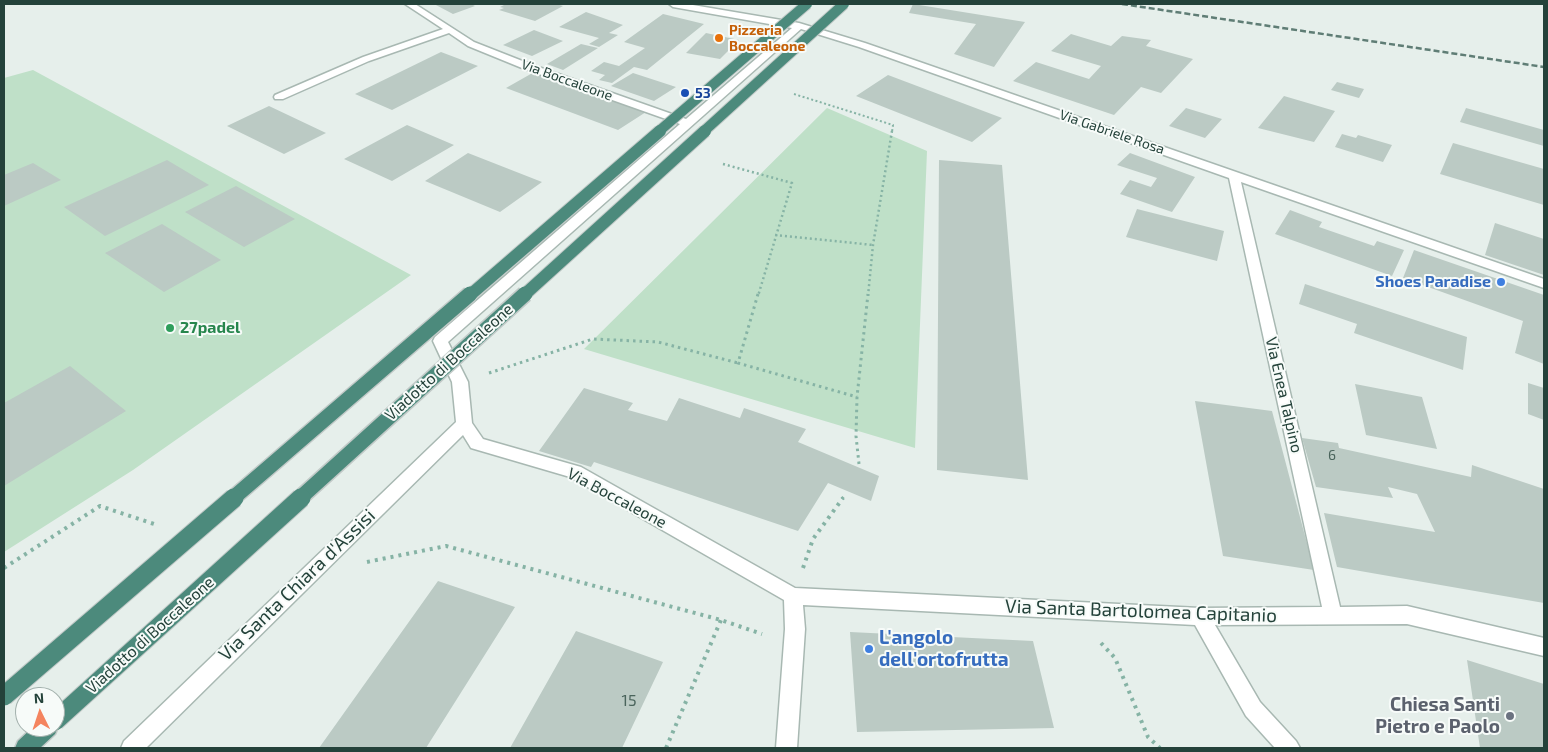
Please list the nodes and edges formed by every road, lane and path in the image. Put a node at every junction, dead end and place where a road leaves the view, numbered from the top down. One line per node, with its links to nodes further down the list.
1 (409, 4): 6 (street, Via Boccaleone)
2 (673, 4): 5 (street, Via Gabriele Rosa)
3 (807, 4): 31 (highway, bridge)
4 (844, 4): 32 (highway, Viadotto di Boccaleone, bridge)
5 (799, 26): 9 (street, Via Boccaleone); 11 (street, Via Gabriele Rosa)
6 (450, 30): 8 (street); 9 (street, Via Boccaleone)
7 (794, 94): 13 (path)
8 (279, 96)
9 (688, 123): 16 (street, Via Boccaleone)
10 (723, 164): 12 (path)
11 (1234, 175): 14 (street, Via Gabriele Rosa); 25 (street, Via Enea Talpino)
12 (775, 235): 13 (path); 15 (path)
13 (873, 245): 17 (path)
14 (1544, 284)
15 (738, 363): 16 (path); 17 (path)
16 (460, 382): 18 (street, Via Boccaleone)
17 (857, 397): 19 (path)
18 (464, 424): 24 (street, Via Boccaleone); 35 (street, Via Santa Chiara d'Assisi)
19 (859, 464)
20 (844, 495): 24 (path)
21 (156, 524): 23 (path)
22 (364, 563): 27 (path)
23 (4, 568)
24 (793, 596): 26 (street, Via Santa Bartolomea Capitanio); 28 (street)
25 (1333, 616): 26 (street, Via Santa Bartolomea Capitanio); 30 (street, Via Santa Bartolomea Capitanio)
26 (1200, 617): 39 (street)
27 (721, 620): 28 (path); 36 (path)
28 (795, 629): 37 (street)
29 (1100, 641): 38 (path)
30 (1544, 647)
31 (4, 696)
32 (65, 712)
33 (37, 737): 34 (highway)
34 (25, 748)
35 (131, 748)
36 (666, 748)
37 (786, 748)
38 (1160, 748)
39 (1289, 748)

